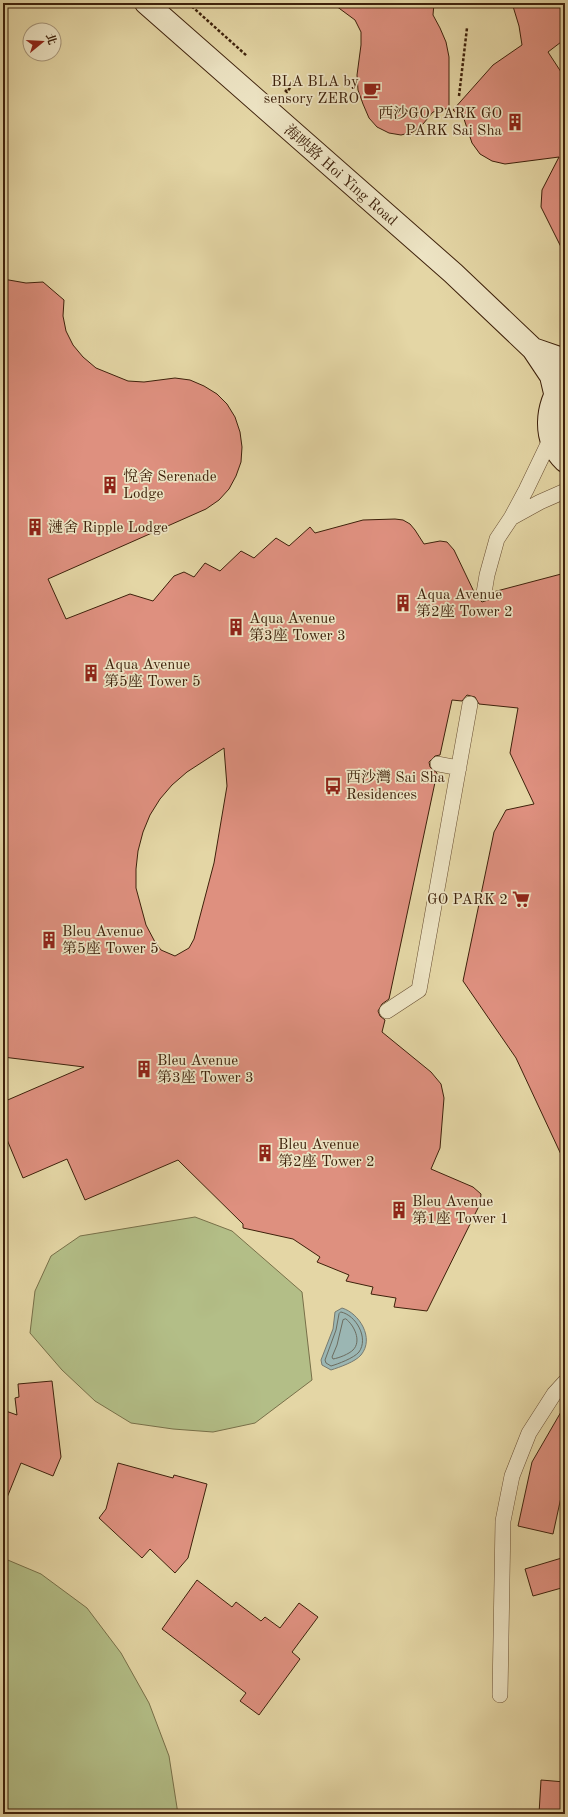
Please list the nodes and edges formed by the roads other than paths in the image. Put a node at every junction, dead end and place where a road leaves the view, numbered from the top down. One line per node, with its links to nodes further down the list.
1 (146, 3): 2 (street, 海映路 Hoi Ying Road)
2 (533, 349): 3 (street, 海映路 Hoi Ying Road); 4 (street, 海映路 Hoi Ying Road)
3 (565, 360)
4 (560, 386): 5 (street, 海映路 Hoi Ying Road)
5 (550, 438): 6 (street, 海映路 Hoi Ying Road); 8 (lane)
6 (565, 461)
7 (565, 491): 8 (lane)
8 (511, 518): 9 (lane)
9 (484, 593)
10 (470, 704): 12 (lane)
11 (438, 764): 12 (lane)
12 (459, 768): 13 (lane)
13 (387, 1011)
14 (565, 1382): 15 (lane)
15 (500, 1695)

